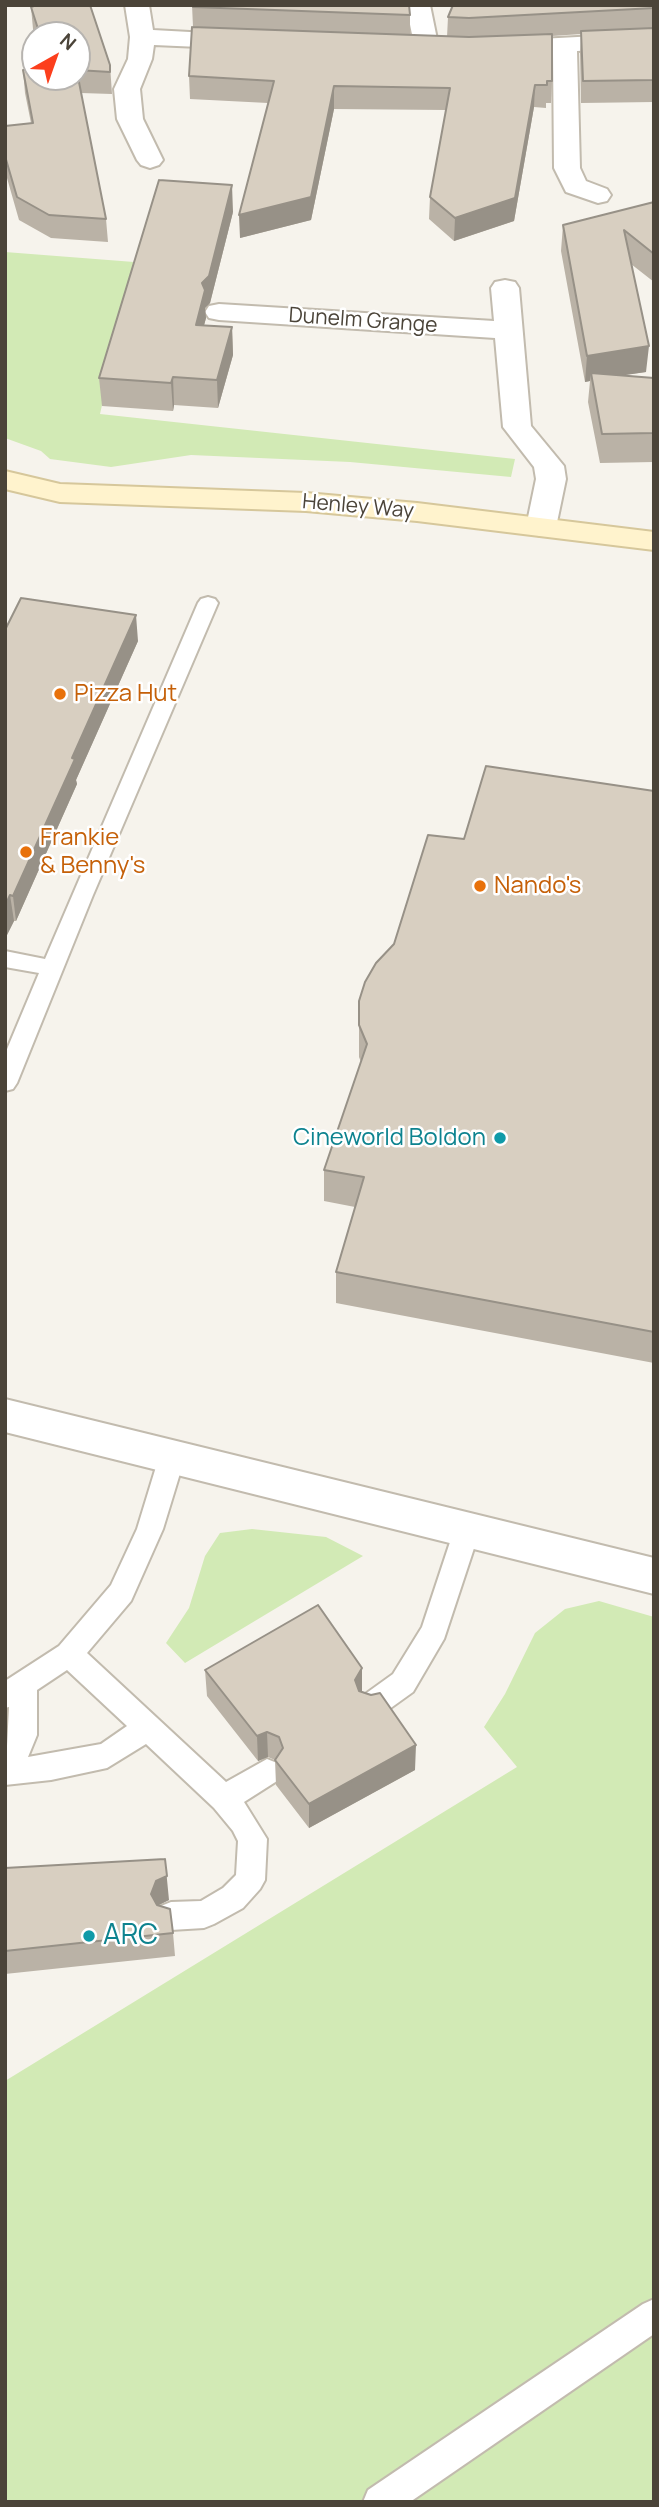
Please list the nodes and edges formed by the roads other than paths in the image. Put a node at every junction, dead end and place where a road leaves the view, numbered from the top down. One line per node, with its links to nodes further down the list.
1 (137, 5): 3 (street)
2 (418, 5): 8 (street)
3 (142, 37): 5 (street); 11 (street)
4 (654, 40): 6 (street)
5 (266, 43)
6 (565, 45): 9 (street); 12 (street)
7 (401, 48): 8 (street)
8 (427, 49): 10 (street)
9 (482, 49)
10 (454, 50)
11 (150, 160)
12 (598, 195)
13 (505, 288): 15 (street)
14 (219, 312): 15 (street, Dunelm Grange)
15 (507, 330): 19 (street)
16 (5, 480): 17 (main road, Henley Way)
17 (60, 493): 18 (main road, Henley Way); 19 (main road, Henley Way)
18 (5, 504)
19 (541, 527): 20 (main road, Henley Way)
20 (654, 541)
21 (208, 603): 23 (lane)
22 (5, 959): 23 (lane)
23 (53, 968): 24 (lane)
24 (5, 1083)
25 (5, 1415): 26 (street)
26 (172, 1457): 27 (street); 29 (lane)
27 (467, 1530): 28 (street); 31 (lane)
28 (654, 1576)
29 (69, 1654): 30 (lane); 32 (lane)
30 (14, 1690): 33 (lane)
31 (371, 1706)
32 (148, 1728): 33 (lane); 35 (lane)
33 (6, 1772)
34 (267, 1772): 35 (lane)
35 (224, 1799): 36 (lane)
36 (171, 1916)
37 (654, 2315): 38 (lane)
38 (380, 2502)

